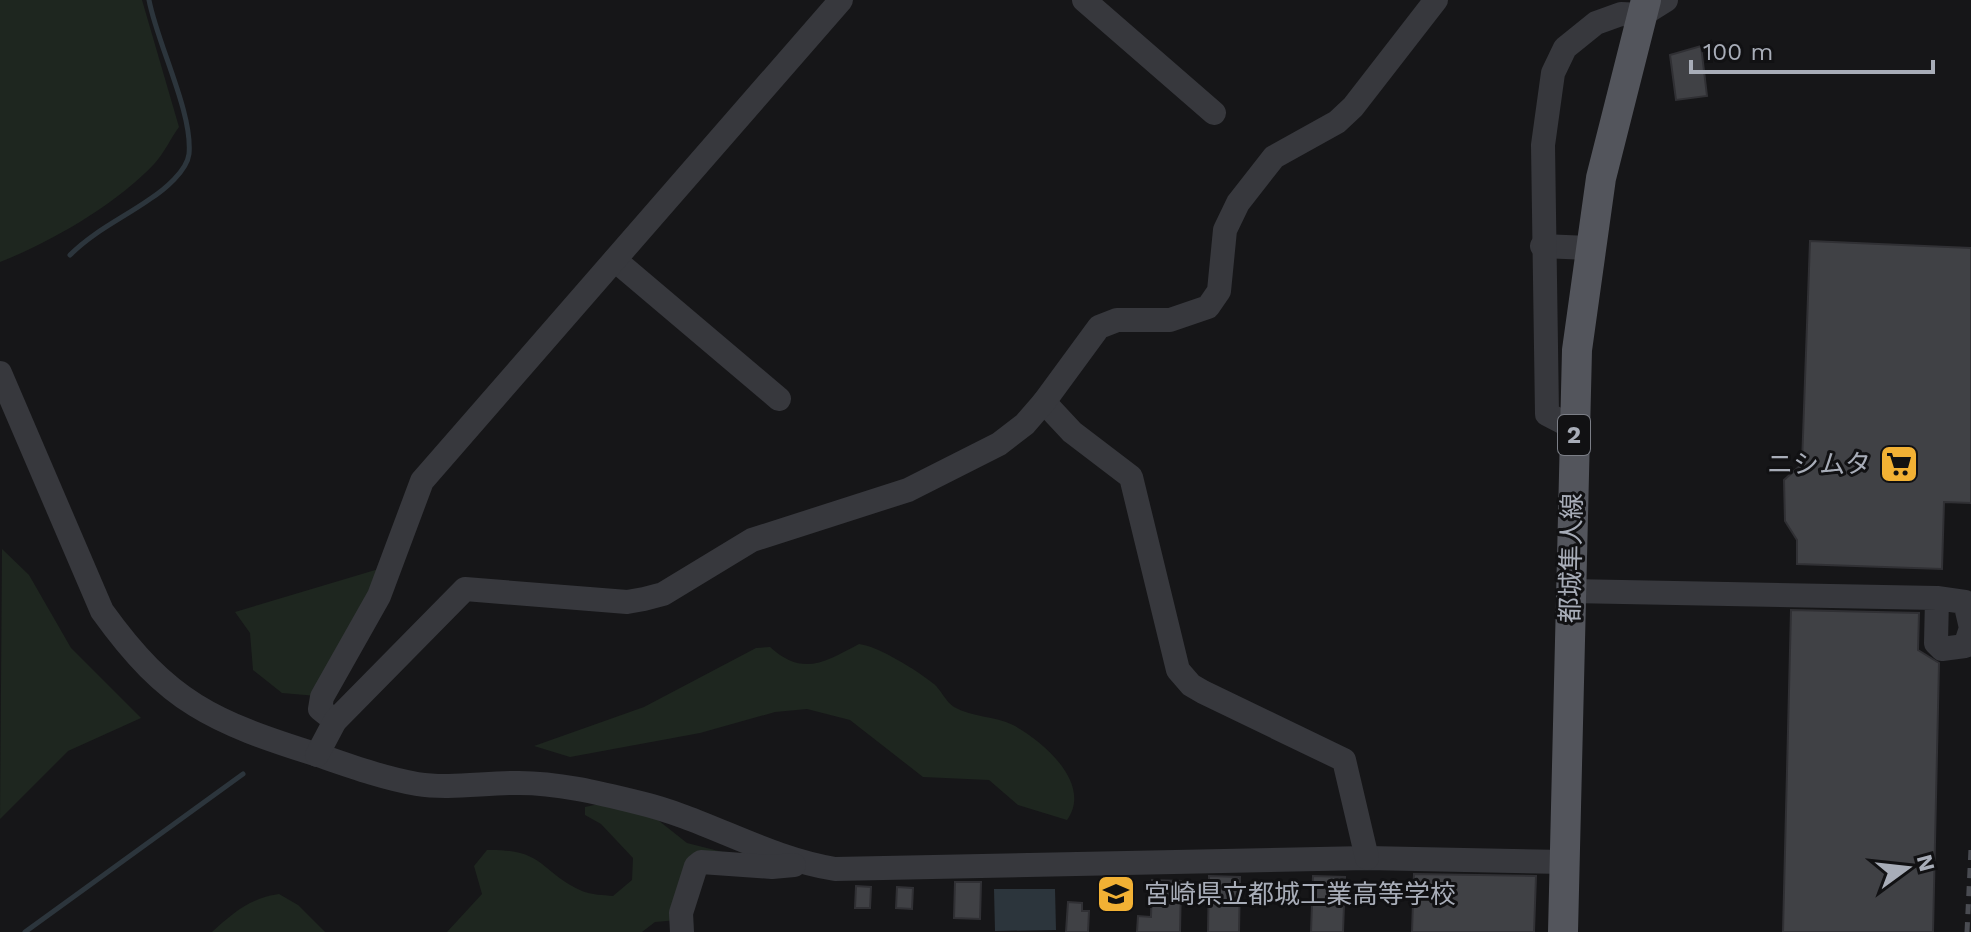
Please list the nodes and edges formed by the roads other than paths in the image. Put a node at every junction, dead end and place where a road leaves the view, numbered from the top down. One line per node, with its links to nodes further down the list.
1 (841, 0): 8 (street)
2 (1084, 0): 5 (street)
3 (1436, 0): 11 (street)
4 (1651, 5): 6 (street); 7 (main road, 都城隼人線 / 2)
5 (1214, 113)
6 (1542, 246): 7 (street); 12 (street)
7 (1589, 248): 12 (main road, 都城隼人線 / 2)
8 (615, 260): 10 (street); 15 (street)
9 (0, 373): 16 (street)
10 (779, 399)
11 (1044, 402): 15 (street); 17 (street)
12 (1574, 428): 13 (main road, 都城隼人線 / 2)
13 (1570, 591): 14 (street); 18 (main road, 都城隼人線 / 2)
14 (1937, 598)
15 (335, 721): 16 (street)
16 (317, 755): 19 (street)
17 (1367, 858): 18 (street); 19 (street)
18 (1564, 862): 21 (main road, 都城隼人線 / 2)
19 (805, 864): 20 (street)
20 (682, 932)
21 (1563, 932)

